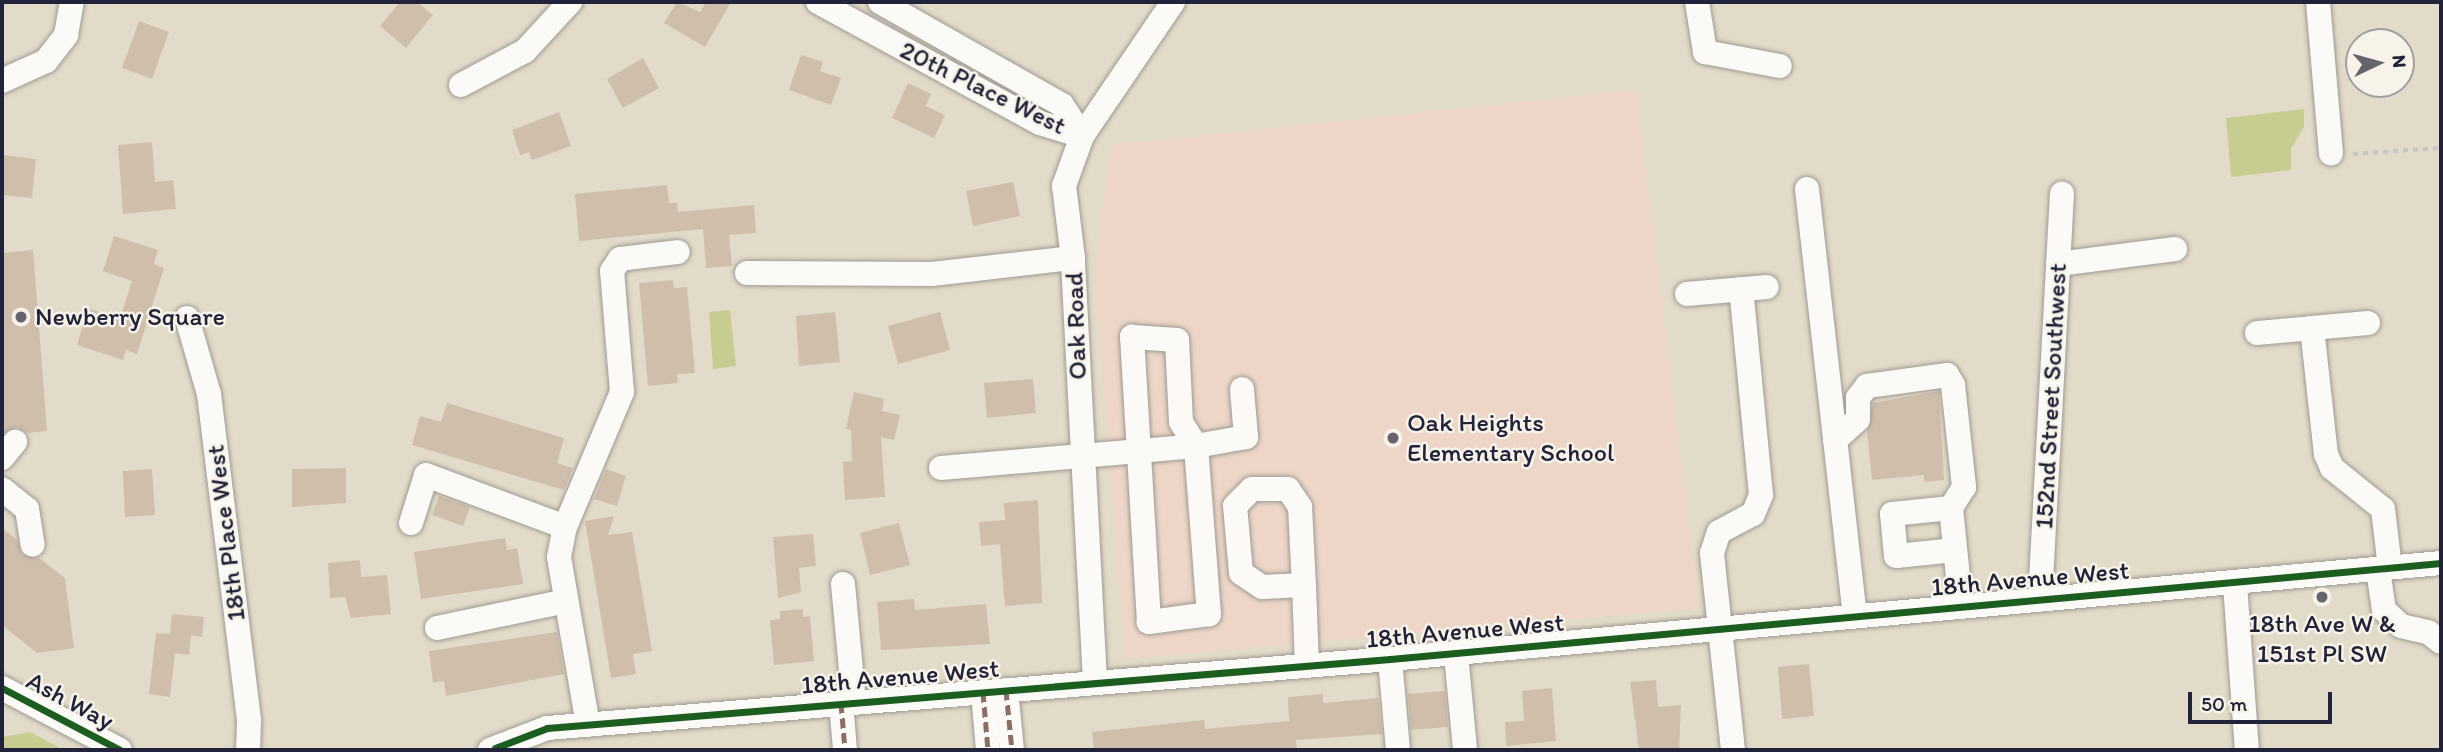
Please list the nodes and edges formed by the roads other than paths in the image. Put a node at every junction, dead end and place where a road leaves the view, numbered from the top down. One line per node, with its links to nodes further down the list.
1 (72, 2): 9 (street)
2 (570, 2): 10 (street)
3 (818, 2): 11 (street, 20th Place West)
4 (880, 2): 11 (street, 20th Place West)
5 (1173, 2): 11 (street, Oak Road)
6 (1697, 2): 8 (street)
7 (2318, 2): 12 (street)
8 (1780, 66)
9 (2, 81)
10 (461, 85)
11 (1082, 136): 17 (street, Oak Road)
12 (2331, 153)
13 (1807, 189): 28 (street)
14 (2062, 194): 18 (street, 152nd Street Southwest)
15 (2175, 249): 18 (street)
16 (678, 252): 36 (street)
17 (1073, 258): 19 (street); 31 (street, Oak Road)
18 (2059, 264): 46 (street, 152nd Street Southwest)
19 (747, 273)
20 (1767, 287): 21 (street)
21 (1741, 289): 22 (street); 50 (street)
22 (1687, 294)
23 (187, 318): 63 (street, 18th Place West)
24 (2368, 323): 25 (street)
25 (2312, 328): 26 (street); 42 (street)
26 (2258, 333)
27 (1242, 388): 29 (street)
28 (1835, 440): 34 (street); 49 (street)
29 (1196, 446): 30 (street); 30 (street); 39 (street)
30 (1137, 452): 31 (street); 39 (street)
31 (1080, 457): 32 (street); 56 (street, Oak Road)
32 (941, 468)
33 (2, 489): 37 (street)
34 (1951, 508): 40 (street); 40 (street)
35 (411, 523): 36 (street)
36 (565, 527): 47 (street)
37 (33, 545)
38 (1239, 548): 39 (street); 44 (street); 44 (street)
39 (1204, 550)
40 (1955, 550): 48 (street)
41 (2441, 563): 42 (street, 18th Avenue West)
42 (2384, 569): 45 (street, 18th Avenue West); 52 (street)
43 (843, 584): 59 (street)
44 (1304, 584): 55 (street)
45 (2235, 584): 46 (street, 18th Avenue West); 70 (street)
46 (2040, 599): 48 (street, 18th Avenue West)
47 (566, 601): 51 (street); 60 (street)
48 (1961, 606): 49 (street, 18th Avenue West)
49 (1855, 614): 50 (street, 18th Avenue West)
50 (1721, 626): 53 (street, 18th Avenue West); 69 (street)
51 (437, 628)
52 (2441, 642)
53 (1456, 653): 54 (street, 18th Avenue West); 68 (street)
54 (1390, 659): 55 (street, 18th Avenue West); 67 (street)
55 (1307, 666): 56 (street, 18th Avenue West)
56 (1095, 682): 58 (street, 18th Avenue West)
57 (2, 689): 62 (street, Ash Way)
58 (994, 691): 59 (street, 18th Avenue West); 65 (street); 66 (street)
59 (847, 703): 60 (street, 18th Avenue West); 64 (street)
60 (588, 725): 61 (street, 18th Avenue West)
61 (493, 749)
62 (120, 750)
63 (248, 750)
64 (845, 750)
65 (988, 750)
66 (1012, 750)
67 (1398, 750)
68 (1465, 750)
69 (1733, 750)
70 (2248, 750)

